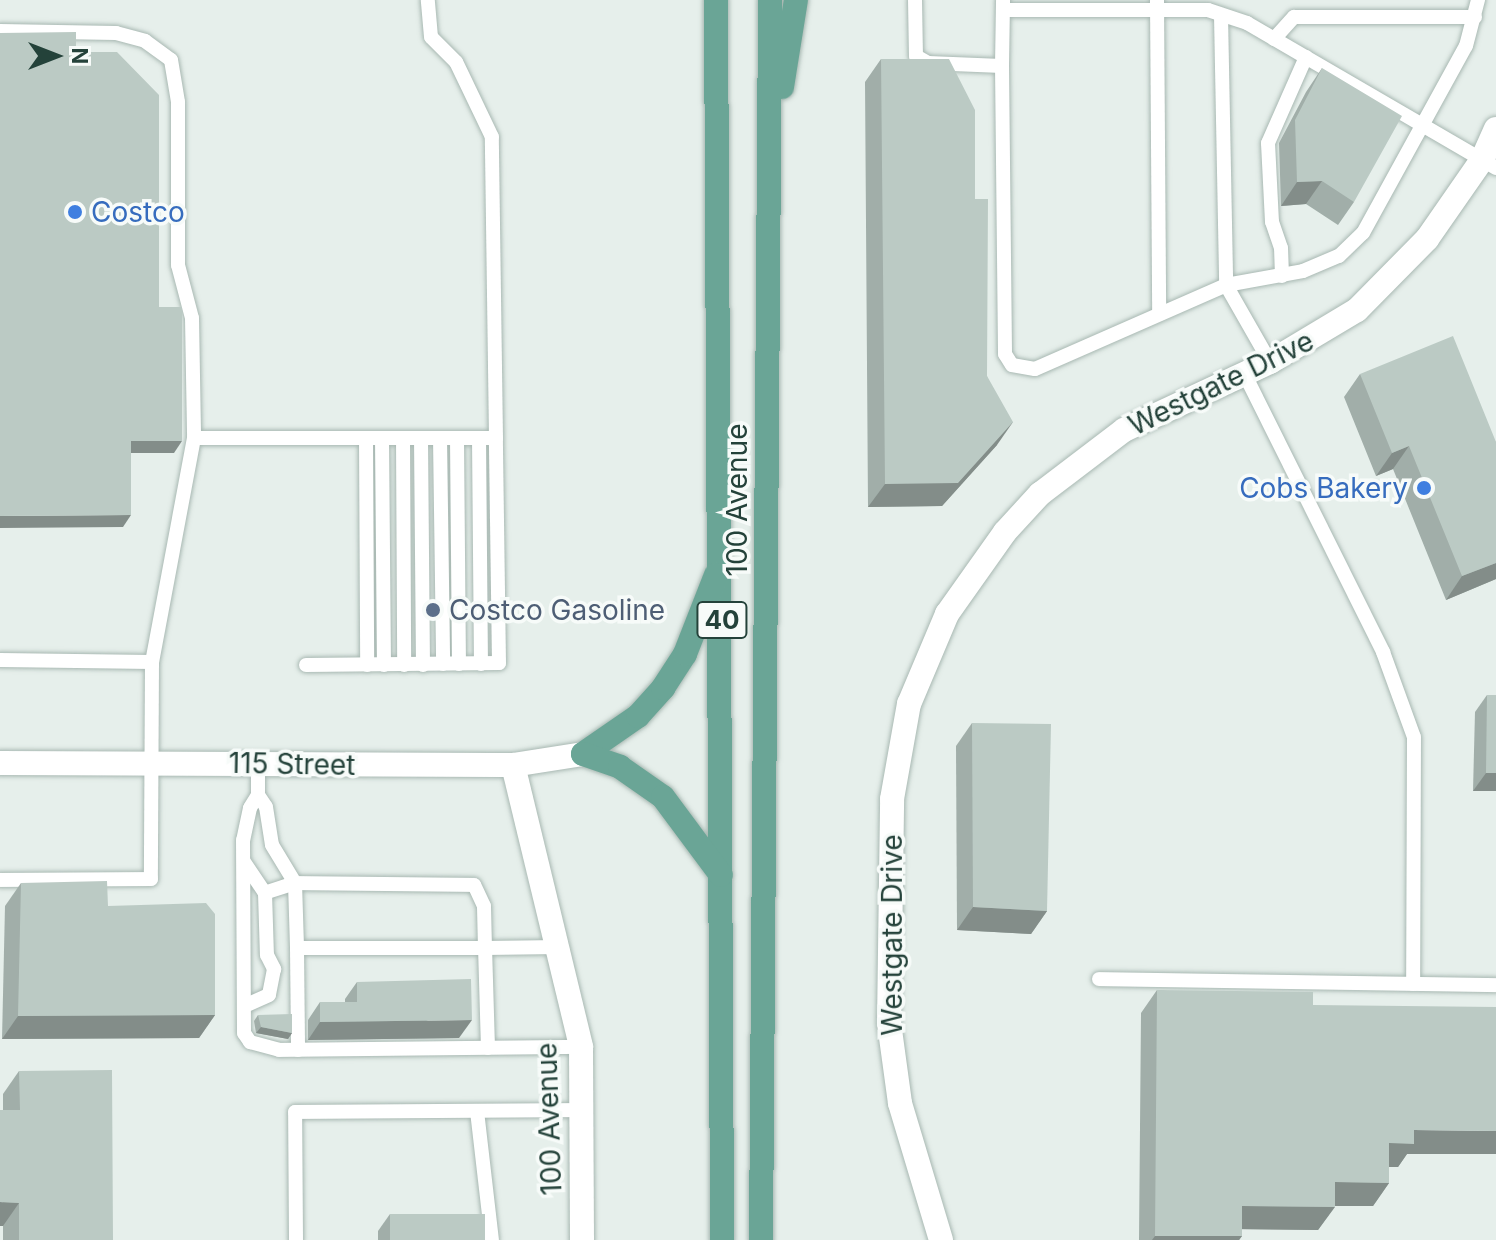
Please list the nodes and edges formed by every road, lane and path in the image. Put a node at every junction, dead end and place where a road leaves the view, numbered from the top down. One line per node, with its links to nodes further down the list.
1 (428, 0): 32 (lane)
2 (716, 0): 33 (main road, 100 Avenue / 40)
3 (770, 0): 17 (main road, 100 Avenue / 40)
4 (796, 0): 17 (main road)
5 (915, 0): 14 (lane)
6 (1478, 0): 10 (lane)
7 (1003, 5): 8 (lane); 14 (lane)
8 (1157, 5): 9 (lane); 21 (lane)
9 (1221, 15): 12 (lane); 20 (lane)
10 (1475, 17): 12 (lane); 15 (lane)
11 (0, 31): 24 (lane)
12 (1274, 39): 13 (lane)
13 (1306, 57): 15 (lane); 19 (lane)
14 (1002, 66): 21 (lane)
15 (1424, 126): 18 (lane); 19 (lane)
16 (1496, 129): 18 (street, Westgate Drive)
17 (770, 157): 71 (main road, 100 Avenue / 40)
18 (1489, 164): 22 (street, Westgate Drive)
19 (1282, 276): 20 (lane)
20 (1226, 285): 21 (lane); 22 (lane)
21 (1159, 314)
22 (1270, 362): 23 (street, Westgate Drive)
23 (1244, 373): 59 (lane); 72 (street, Westgate Drive)
24 (194, 438): 25 (lane); 35 (lane)
25 (366, 438): 26 (lane); 40 (lane)
26 (382, 438): 27 (lane); 41 (lane)
27 (403, 438): 28 (lane); 42 (lane)
28 (421, 438): 29 (lane); 43 (lane)
29 (440, 438): 30 (lane); 36 (lane)
30 (457, 438): 31 (lane); 37 (lane)
31 (479, 438): 32 (lane); 38 (lane)
32 (496, 438): 38 (lane)
33 (722, 560): 44 (main road); 51 (main road, 100 Avenue / 40)
34 (0, 660): 35 (lane)
35 (152, 662): 45 (lane)
36 (443, 664): 37 (lane); 43 (lane)
37 (459, 664): 38 (lane)
38 (481, 664)
39 (306, 665): 40 (lane)
40 (367, 665): 41 (lane)
41 (384, 665): 42 (lane)
42 (404, 665): 43 (lane)
43 (423, 665)
44 (583, 754): 48 (street, 115 Street); 51 (main road)
45 (152, 761): 46 (street, 115 Street); 47 (street, 115 Street); 52 (lane)
46 (0, 763)
47 (258, 765): 48 (street, 115 Street); 49 (lane)
48 (513, 765): 55 (street, 100 Avenue)
49 (258, 795): 50 (lane); 53 (lane)
50 (243, 861): 54 (lane); 61 (lane)
51 (722, 876): 70 (main road, 100 Avenue / 40)
52 (0, 880)
53 (295, 883): 54 (lane); 56 (lane); 57 (lane)
54 (265, 893): 61 (lane)
55 (560, 947): 57 (lane); 62 (street, 100 Avenue)
56 (297, 948): 57 (lane); 64 (lane)
57 (485, 948): 63 (lane)
58 (1099, 979): 59 (lane)
59 (1413, 984): 60 (lane)
60 (1496, 985)
61 (244, 1006): 64 (lane)
62 (581, 1047): 63 (lane); 65 (street, 100 Avenue)
63 (488, 1048): 64 (lane)
64 (298, 1050)
65 (581, 1110): 66 (lane); 69 (street, 100 Avenue)
66 (477, 1111): 67 (lane); 68 (lane)
67 (296, 1240)
68 (492, 1240)
69 (582, 1240)
70 (722, 1240)
71 (761, 1240)
72 (941, 1240)

